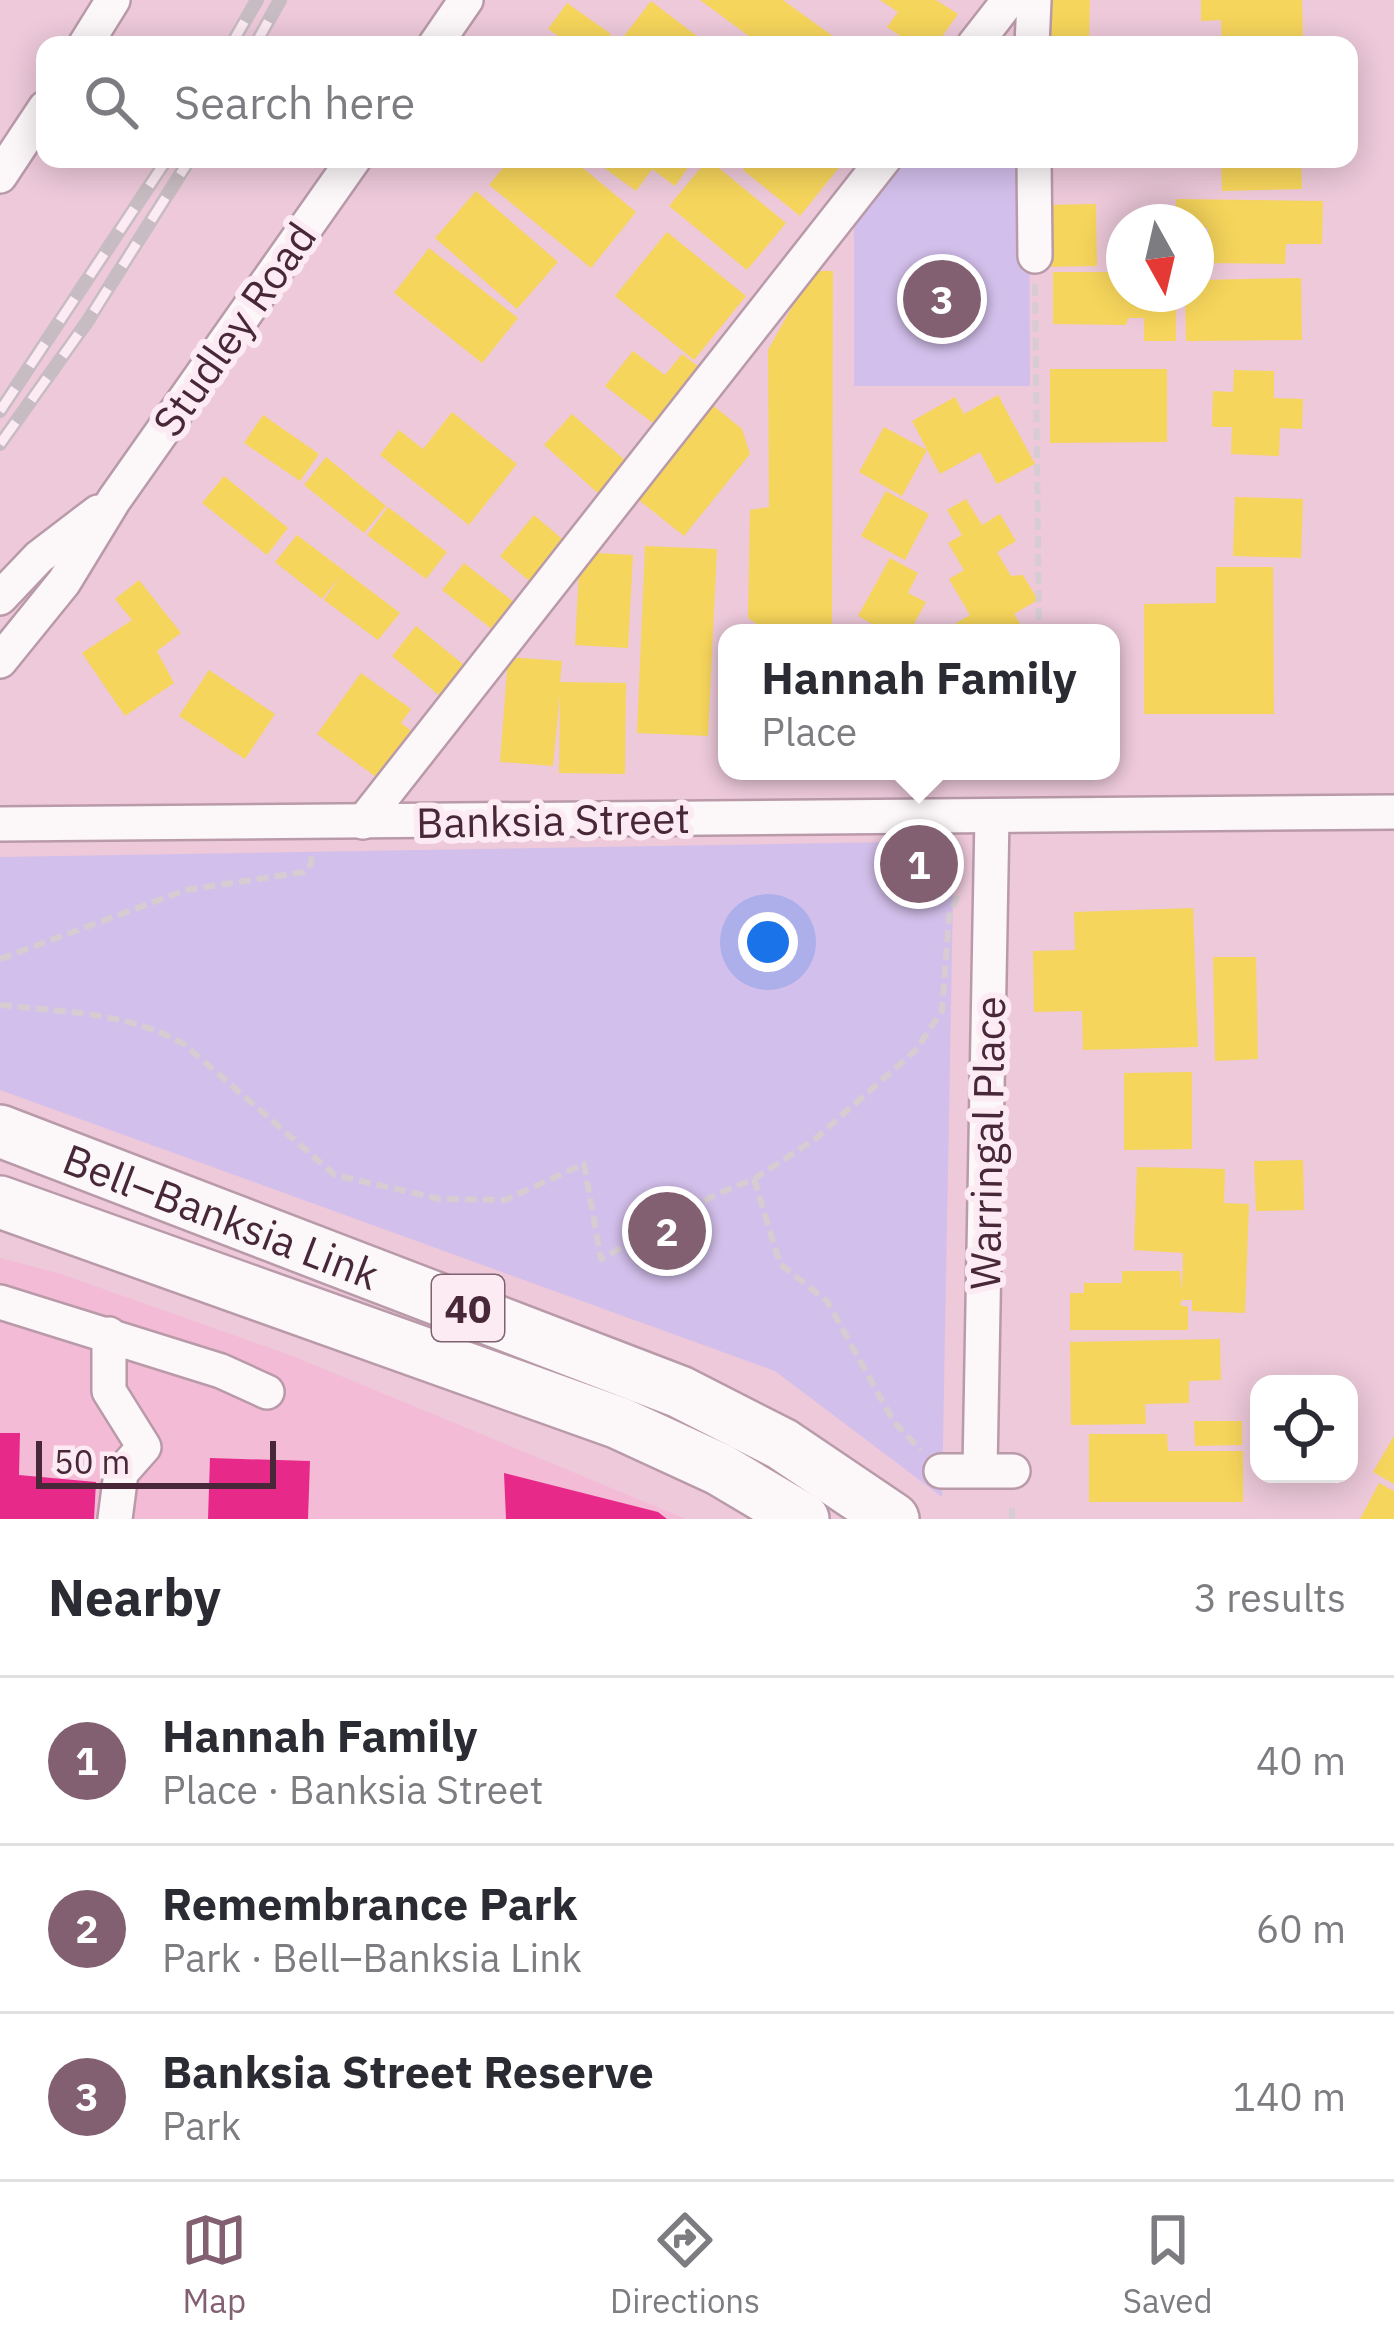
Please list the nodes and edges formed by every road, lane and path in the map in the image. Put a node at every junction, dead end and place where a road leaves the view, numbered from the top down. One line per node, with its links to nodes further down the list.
1 (113, 0): 5 (street)
2 (466, 0): 6 (street)
3 (1009, 0): 7 (street)
4 (1034, 0): 8 (street)
5 (91, 36)
6 (441, 36)
7 (981, 36)
8 (1032, 36)
9 (36, 122): 13 (street)
10 (348, 168): 15 (street, Studley Road)
11 (877, 168): 22 (street)
12 (1034, 168): 14 (street)
13 (0, 176)
14 (1035, 256): 17 (path)
15 (114, 500): 16 (street, Studley Road); 18 (street, Studley Road)
16 (0, 598)
17 (1039, 624)
18 (0, 662)
19 (1394, 812): 20 (street, Banksia Street)
20 (992, 816): 22 (street, Banksia Street); 24 (street, Warringal Place)
21 (313, 822): 22 (street, Banksia Street); 23 (street, Banksia Street); 25 (path)
22 (363, 823)
23 (0, 824)
24 (994, 876): 28 (path); 33 (street, Warringal Place)
25 (0, 959)
26 (0, 1005): 28 (path)
27 (0, 1131): 37 (highway, Bell–Banksia Link / 40)
28 (754, 1179): 33 (path)
29 (0, 1202): 36 (highway, Bell–Banksia Link / 40)
30 (0, 1302): 31 (street)
31 (109, 1334): 32 (street); 35 (street)
32 (267, 1392)
33 (941, 1471)
34 (1012, 1508): 38 (path)
35 (115, 1519)
36 (803, 1519)
37 (893, 1519)
38 (1012, 1519)

